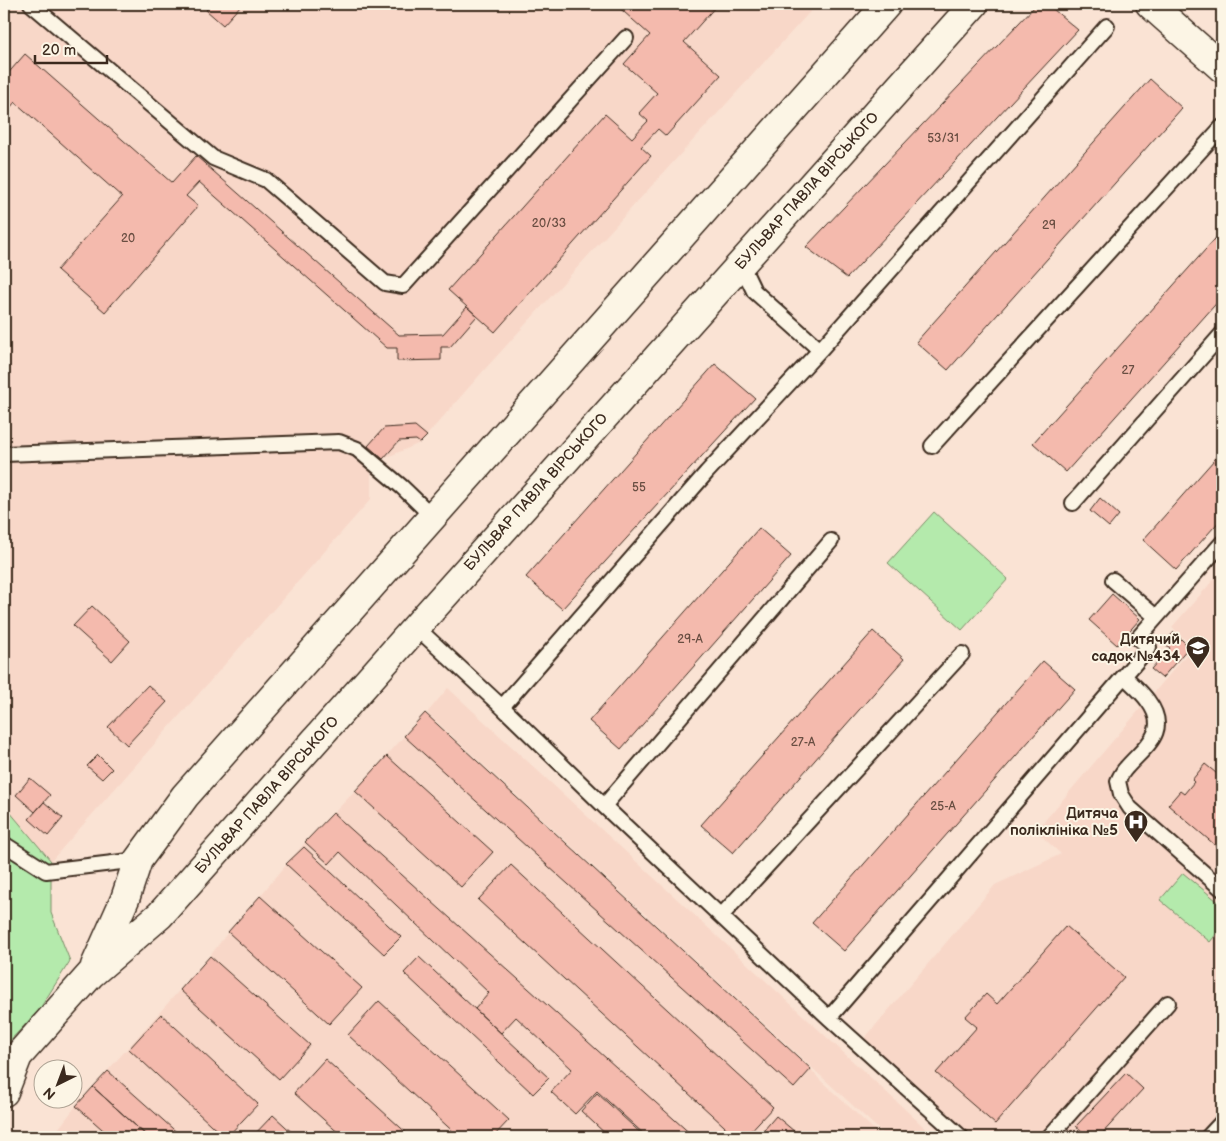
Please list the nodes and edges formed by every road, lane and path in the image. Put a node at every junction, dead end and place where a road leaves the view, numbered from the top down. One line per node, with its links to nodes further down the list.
1 (31, 4): 6 (lane)
2 (886, 4): 15 (street, БУЛЬВАР ПАВЛА ВІРСЬКОГО)
3 (974, 4): 9 (street, БУЛЬВАР ПАВЛА ВІРСЬКОГО)
4 (1150, 4): 7 (street)
5 (1106, 26): 11 (lane)
6 (626, 38)
7 (1222, 68)
8 (1222, 127): 12 (lane)
9 (741, 264): 11 (lane); 20 (street, БУЛЬВАР ПАВЛА ВІРСЬКОГО)
10 (1222, 334): 14 (lane)
11 (820, 350): 23 (lane)
12 (932, 446)
13 (4, 454): 15 (lane)
14 (1073, 503)
15 (433, 517): 26 (street, БУЛЬВАР ПАВЛА ВІРСЬКОГО)
16 (831, 541): 24 (lane)
17 (1222, 543): 19 (lane)
18 (1113, 580): 19 (lane)
19 (1156, 617): 22 (lane)
20 (416, 627): 23 (lane); 29 (street, БУЛЬВАР ПАВЛА ВІРСЬКОГО)
21 (962, 654): 28 (lane)
22 (1124, 676): 27 (lane); 31 (lane)
23 (502, 707): 24 (lane)
24 (604, 806): 28 (lane)
25 (4, 844): 26 (lane)
26 (138, 860): 29 (street, БУЛЬВАР ПАВЛА ВІРСЬКОГО)
27 (1222, 889)
28 (721, 916): 31 (lane)
29 (92, 974): 32 (street, БУЛЬВАР ПАВЛА ВІРСЬКОГО)
30 (1168, 1004): 35 (lane)
31 (829, 1018): 34 (lane)
32 (4, 1092)
33 (1222, 1122): 36 (lane)
34 (961, 1137)
35 (1049, 1137)
36 (1208, 1137)

